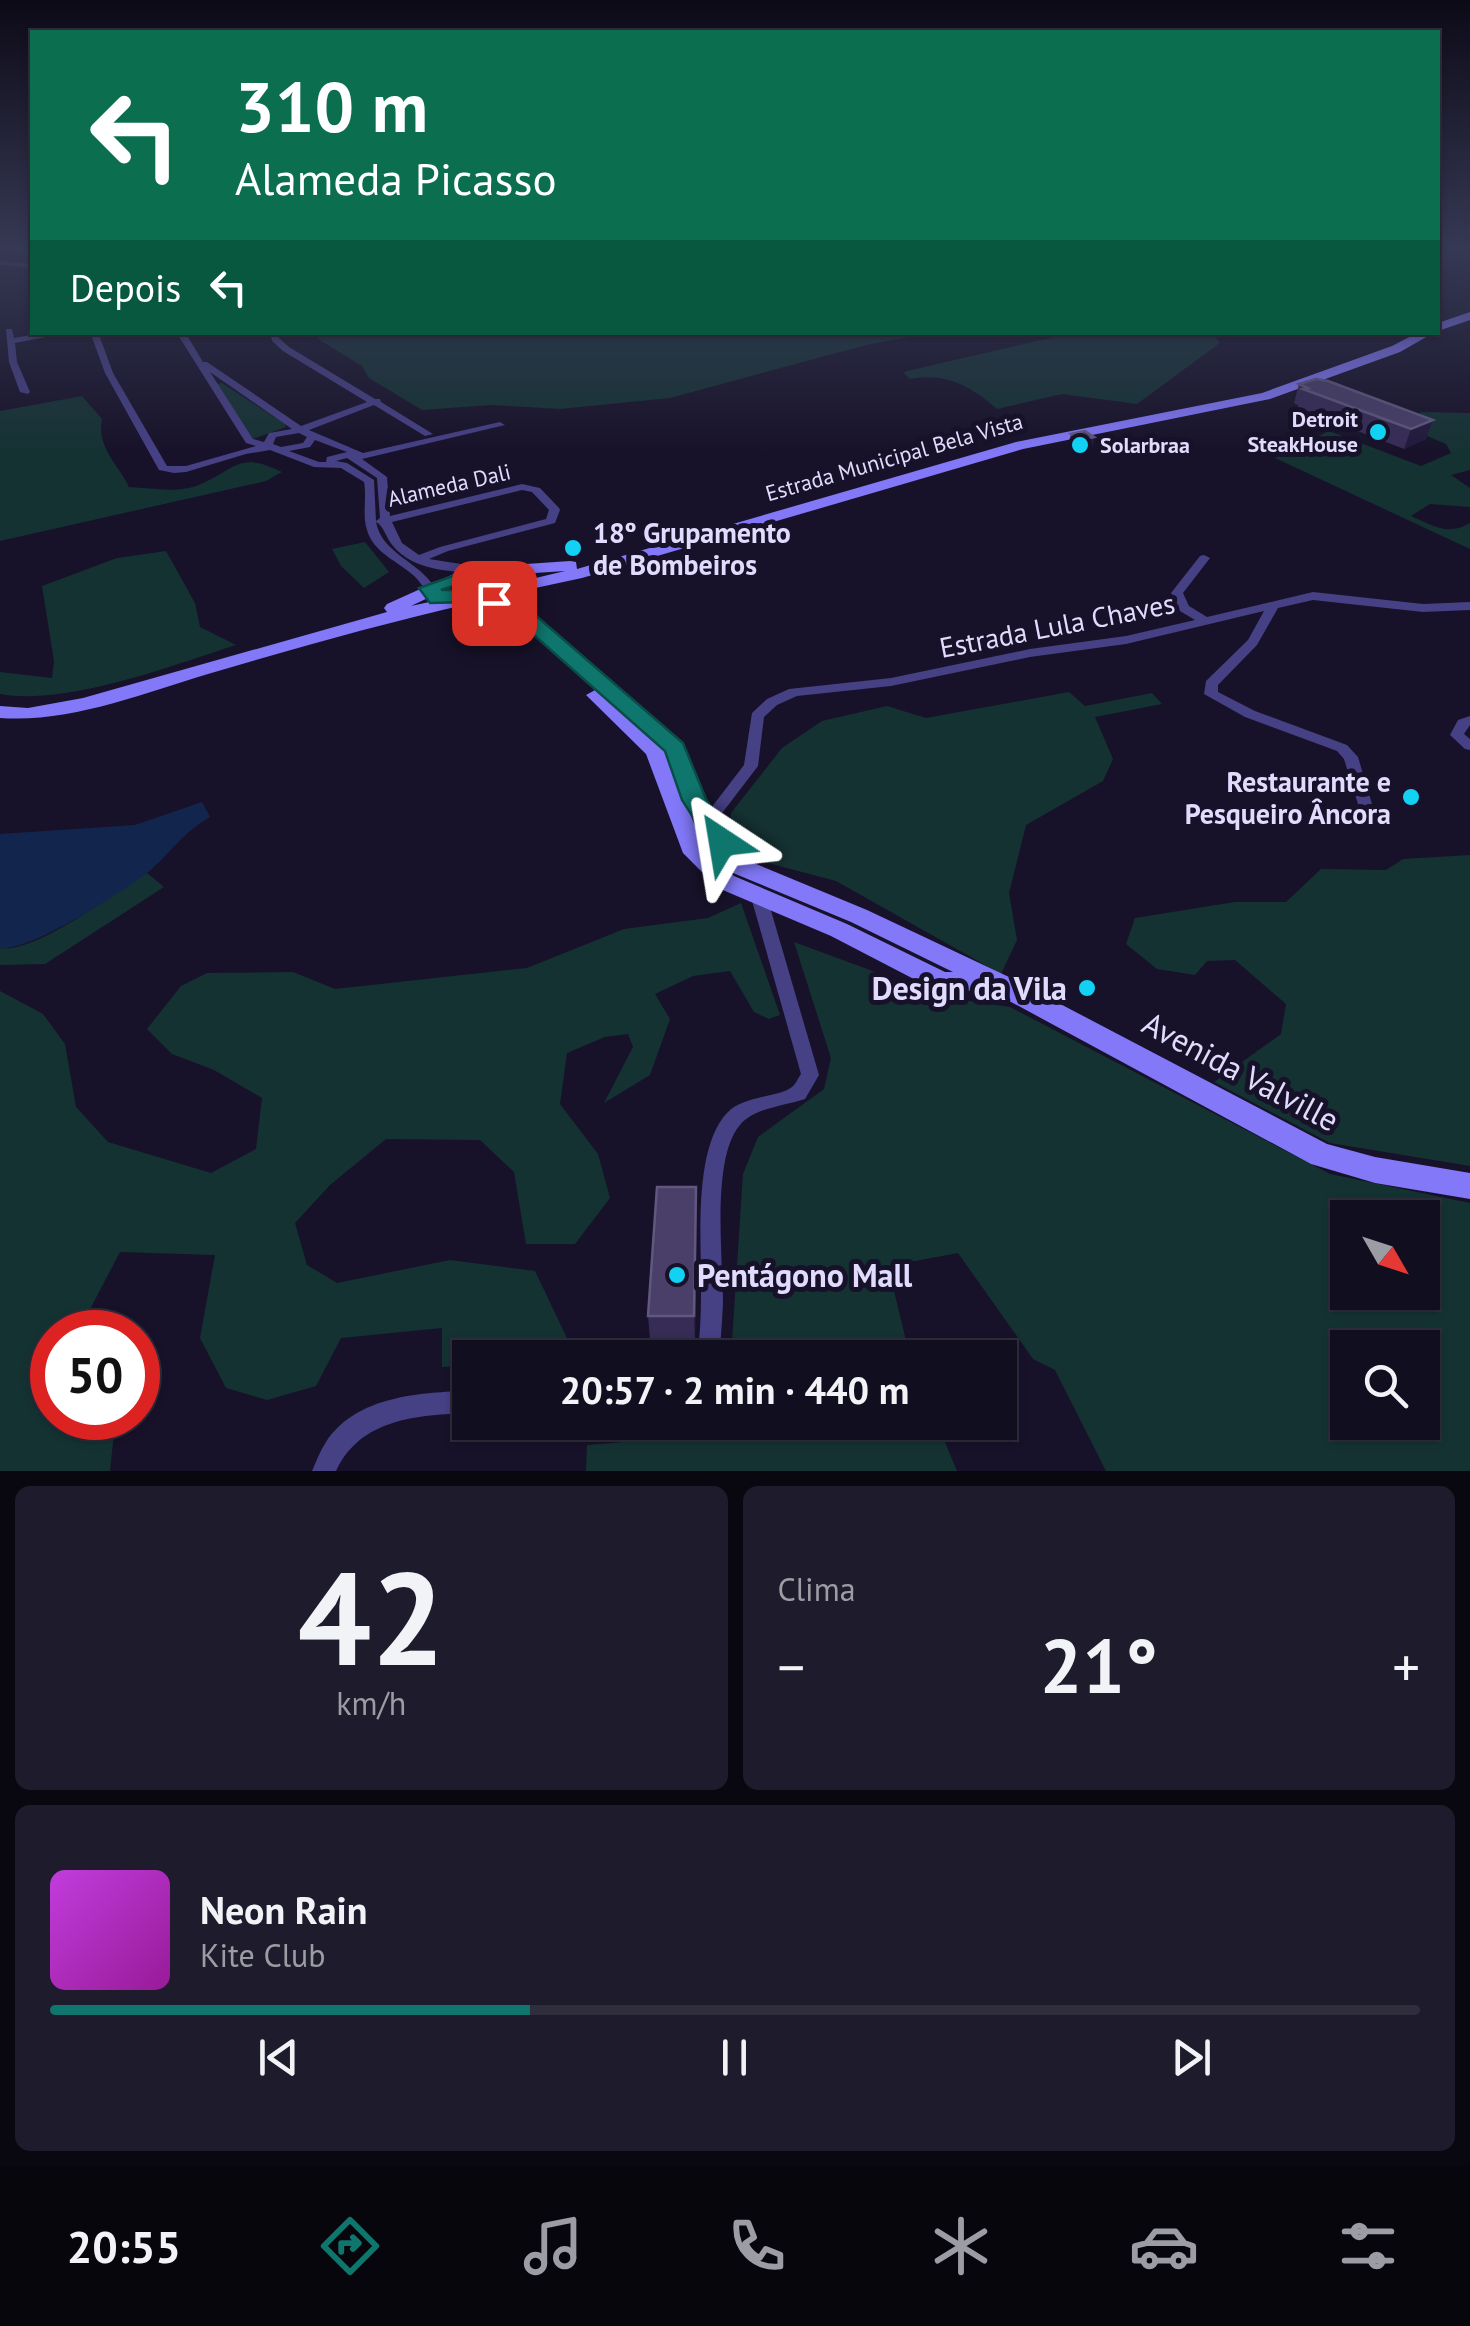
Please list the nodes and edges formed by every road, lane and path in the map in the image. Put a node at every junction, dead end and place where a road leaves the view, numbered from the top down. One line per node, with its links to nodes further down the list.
1 (1470, 316): 2 (main road)
2 (1440, 326)
3 (30, 335): 12 (street)
4 (95, 335): 18 (street)
5 (182, 335): 9 (street)
6 (196, 335): 9 (street)
7 (274, 335): 13 (street)
8 (1423, 335): 25 (main road, Estrada Municipal Bela Vista)
9 (193, 354): 10 (street); 11 (street)
10 (226, 380): 11 (street); 15 (street)
11 (211, 384): 18 (street)
12 (25, 392)
13 (377, 401): 15 (street); 16 (street)
14 (500, 425): 20 (street)
15 (301, 430): 17 (street); 18 (street)
16 (428, 434)
17 (312, 439): 19 (street); 20 (street); 20 (street)
18 (270, 447): 19 (street); 20 (street)
19 (294, 449): 20 (street)
20 (349, 461): 21 (street); 22 (street)
21 (386, 520): 22 (street, Alameda Dali); 24 (street); 24 (street, Alameda Dali)
22 (371, 524): 28 (street)
23 (1204, 558): 34 (street)
24 (418, 560): 26 (street)
25 (626, 560): 26 (main road); 27 (main road, Estrada Municipal Bela Vista)
26 (483, 570): 27 (main road); 28 (main road)
27 (519, 587): 29 (main road, Estrada Municipal Bela Vista); 38 (main road)
28 (429, 588): 30 (main road); 33 (main road)
29 (471, 596): 30 (main road, Estrada Municipal Bela Vista); 42 (main road)
30 (449, 601): 33 (main road, Estrada Municipal Bela Vista)
31 (1272, 606): 32 (street, Estrada Lula Chaves); 34 (street, Estrada Lula Chaves); 40 (street)
32 (1470, 606)
33 (369, 621): 35 (main road, Estrada Municipal Bela Vista)
34 (1206, 622): 39 (street, Estrada Lula Chaves)
35 (0, 709)
36 (1470, 720): 37 (street)
37 (1470, 746)
38 (694, 800): 39 (street); 41 (main road)
39 (721, 803): 41 (street, Estrada Lula Chaves)
40 (1365, 804)
41 (708, 821): 42 (main road)
42 (732, 873): 43 (main road); 44 (main road, Avenida Valville)
43 (759, 897): 45 (main road); 48 (street)
44 (914, 943): 45 (main road); 46 (main road, Avenida Valville)
45 (884, 952): 46 (main road)
46 (992, 980): 47 (main road, Avenida Valville)
47 (1470, 1186)
48 (711, 1340)
49 (452, 1404): 50 (street)
50 (324, 1471)

